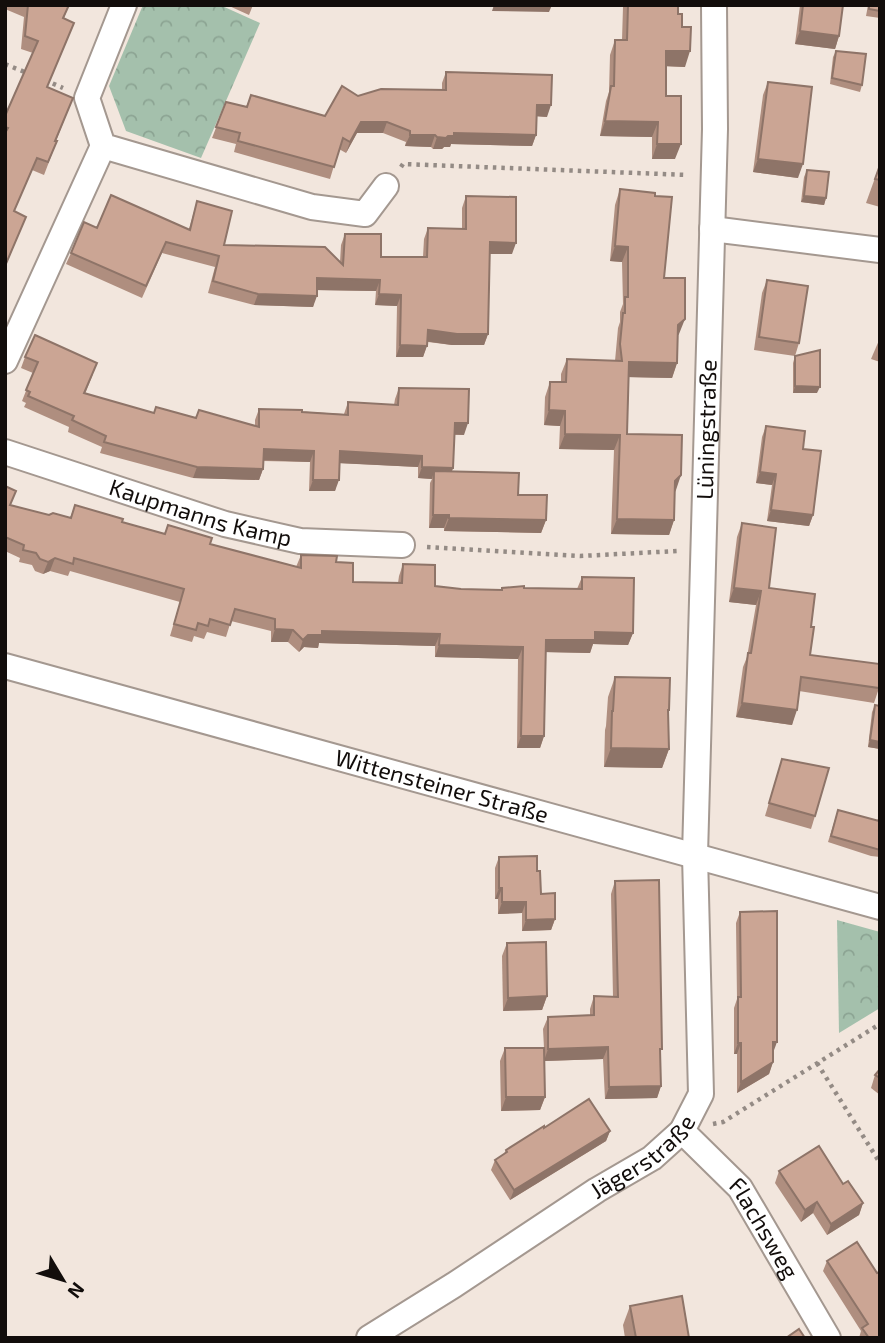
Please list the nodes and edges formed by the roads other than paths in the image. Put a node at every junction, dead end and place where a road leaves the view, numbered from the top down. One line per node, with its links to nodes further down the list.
1 (124, 5): 3 (street)
2 (714, 5): 5 (street, Lüningstraße)
3 (103, 146): 4 (street); 7 (street)
4 (386, 186)
5 (712, 229): 6 (street); 11 (street, Lüningstraße)
6 (880, 250)
7 (5, 361)
8 (5, 452): 9 (street, Kaupmanns Kamp)
9 (402, 545)
10 (5, 666): 11 (street, Wittensteiner Straße)
11 (695, 855): 12 (street, Wittensteiner Straße); 13 (street, Jägerstraße)
12 (880, 907)
13 (682, 1131): 14 (street, Jägerstraße); 15 (street, Flachsweg)
14 (369, 1338)
15 (828, 1338)

